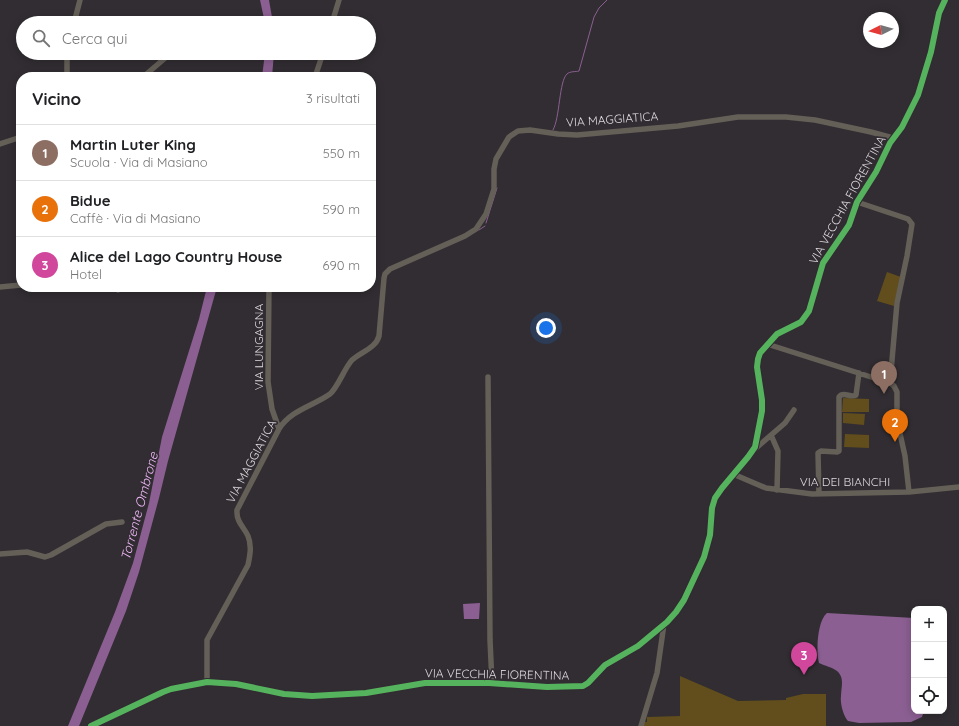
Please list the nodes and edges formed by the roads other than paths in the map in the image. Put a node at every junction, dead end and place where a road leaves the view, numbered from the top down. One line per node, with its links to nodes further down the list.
1 (80, 0): 4 (street)
2 (339, 0): 5 (street)
3 (945, 0): 12 (street, VIA VECCHIA FIORENTINA)
4 (76, 16)
5 (334, 16)
6 (67, 60): 9 (street)
7 (163, 60): 10 (street)
8 (321, 60): 11 (street)
9 (67, 72)
10 (149, 72)
11 (317, 72)
12 (893, 138): 15 (street, VIA VECCHIA FIORENTINA); 24 (street, VIA MAGGIATICA)
13 (16, 139): 14 (street)
14 (0, 144)
15 (857, 202): 19 (street, VIA VECCHIA FIORENTINA); 22 (street)
16 (16, 285): 17 (street)
17 (0, 287)
18 (269, 292): 24 (street, VIA LUNGAGNA)
19 (767, 344): 20 (street); 28 (street, VIA VECCHIA FIORENTINA)
20 (859, 373): 22 (street); 33 (street)
21 (488, 377): 38 (street)
22 (890, 383): 32 (street)
23 (794, 410): 25 (street)
24 (279, 429): 37 (street, VIA MAGGIATICA)
25 (771, 435): 26 (street); 27 (street)
26 (762, 443): 27 (street); 28 (street)
27 (775, 443): 31 (street)
28 (753, 451): 29 (street, VIA VECCHIA FIORENTINA)
29 (733, 474): 31 (street, VIA DEI BIANCHI); 36 (street, VIA VECCHIA FIORENTINA)
30 (959, 487): 32 (street, VIA DEI BIANCHI)
31 (777, 490): 33 (street, VIA DEI BIANCHI)
32 (908, 492): 33 (street, VIA DEI BIANCHI)
33 (819, 494)
34 (122, 522): 35 (street)
35 (0, 554)
36 (664, 624): 38 (street, VIA VECCHIA FIORENTINA); 40 (street)
37 (207, 682): 38 (street, VIA VECCHIA FIORENTINA); 39 (street, VIA VECCHIA FIORENTINA)
38 (492, 684)
39 (90, 726)
40 (640, 726)

